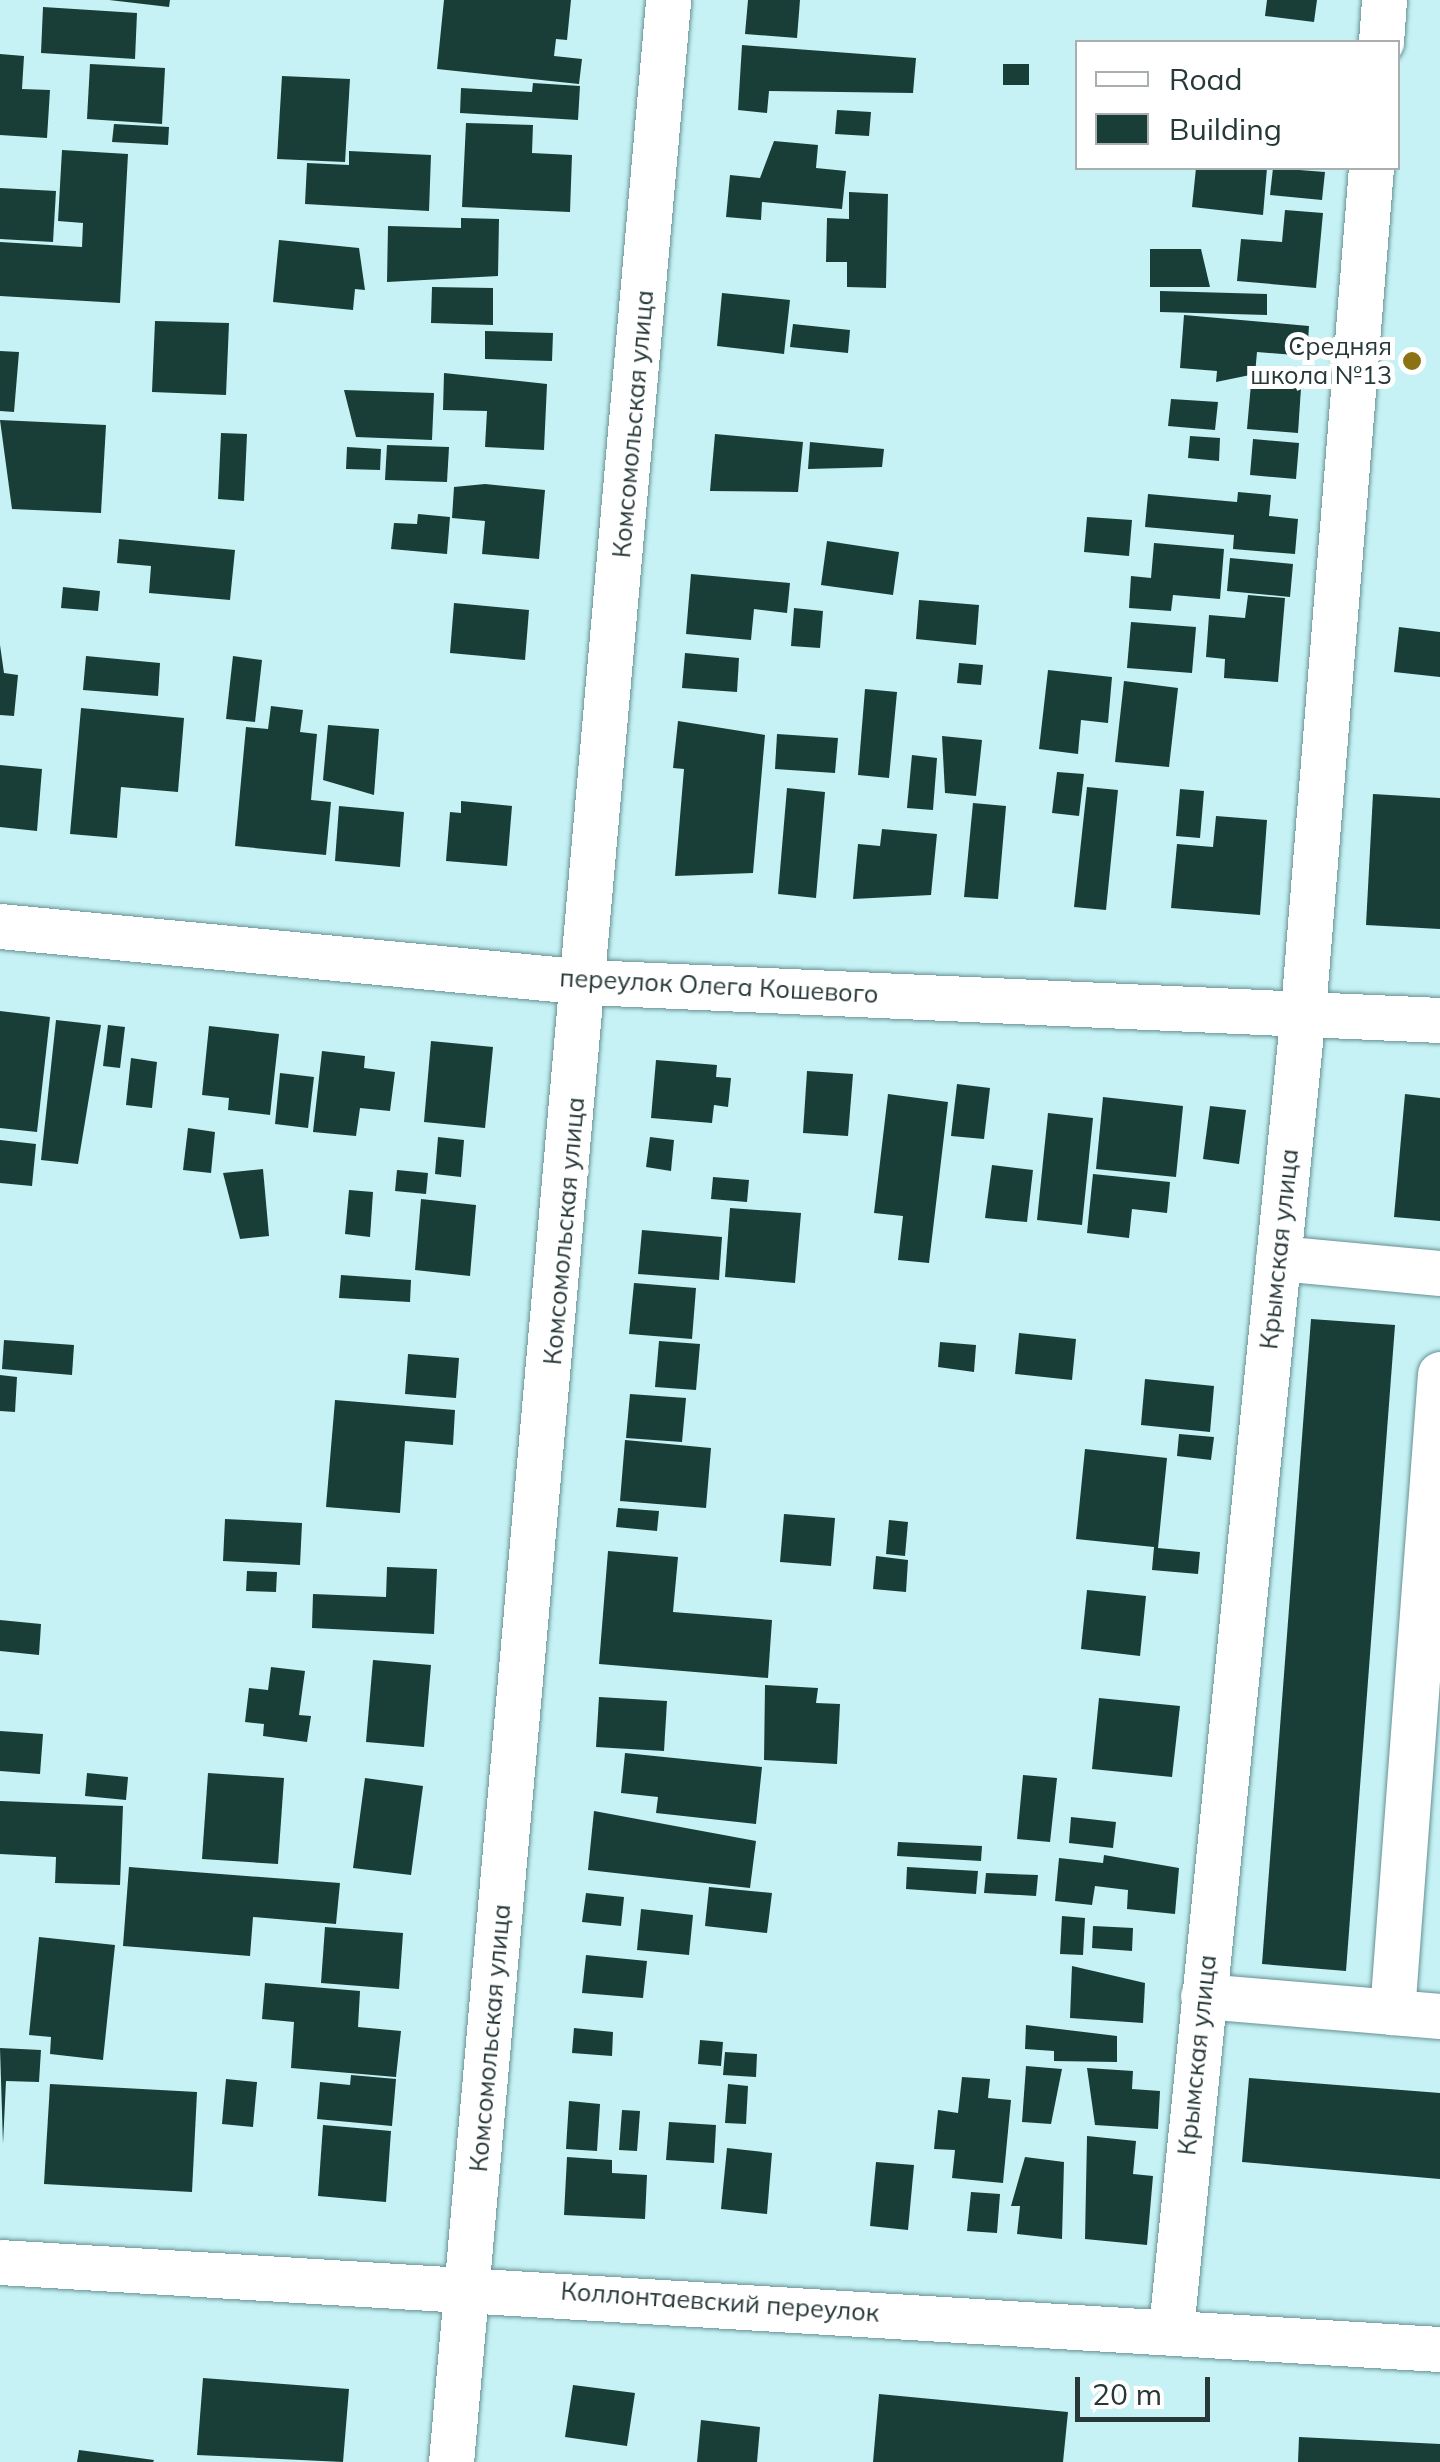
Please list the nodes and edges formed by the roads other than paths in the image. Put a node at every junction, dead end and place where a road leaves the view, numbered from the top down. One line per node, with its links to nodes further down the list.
1 (668, 0): 6 (street, Комсомольская улица)
2 (1384, 0): 3 (street)
3 (1381, 40)
4 (1371, 170): 7 (street, Крымская улица)
5 (0, 926): 6 (street, переулок Олега Кошевого)
6 (587, 982): 7 (street, переулок Олега Кошевого); 16 (street, Комсомольская улица)
7 (1303, 1012): 8 (street, переулок Олега Кошевого); 9 (street, Крымская улица)
8 (1440, 1020)
9 (1278, 1258): 10 (street); 12 (street, Крымская улица)
10 (1440, 1273)
11 (1440, 1374): 13 (street)
12 (1203, 1996): 13 (street); 17 (street, Крымская улица)
13 (1392, 2012): 14 (street)
14 (1440, 2016)
15 (0, 2262): 16 (street, Коллонтаевский переулок)
16 (467, 2286): 17 (street, Коллонтаевский переулок); 19 (street, Комсомольская улица)
17 (1170, 2330): 18 (street, Коллонтаевский переулок)
18 (1440, 2349)
19 (451, 2462)

